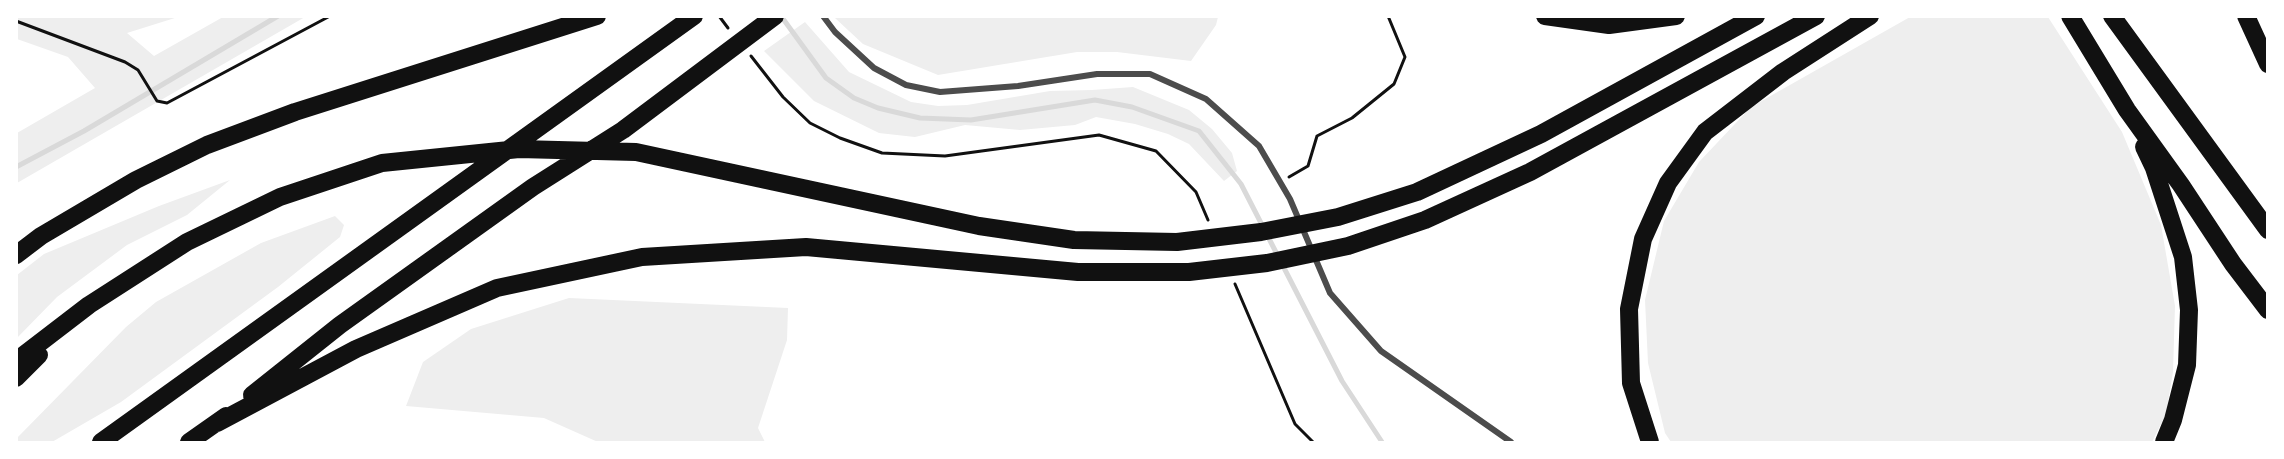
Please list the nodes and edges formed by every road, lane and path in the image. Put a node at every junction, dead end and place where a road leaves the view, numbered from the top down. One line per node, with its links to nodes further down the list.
1 (330, 16): 15 (path)
2 (597, 16): 24 (highway)
3 (719, 16): 17 (path)
4 (775, 16): 30 (highway)
5 (824, 16): 21 (street)
6 (1388, 16): 21 (path)
7 (1545, 16): 8 (highway)
8 (1676, 16)
9 (1756, 16): 26 (highway)
10 (1816, 16): 30 (highway)
11 (1870, 16): 35 (highway)
12 (2070, 16): 20 (highway)
13 (2112, 16): 23 (highway)
14 (2246, 16): 19 (highway)
15 (16, 21)
16 (687, 22): 31 (highway)
17 (734, 34)
18 (748, 52): 22 (path)
19 (2268, 64)
20 (2127, 110): 27 (highway); 36 (highway)
21 (1280, 182): 34 (street)
22 (1210, 224)
23 (2268, 230)
24 (16, 255)
25 (1232, 276): 33 (path)
26 (89, 305): 28 (highway); 29 (highway)
27 (2268, 310)
28 (16, 361)
29 (16, 378)
30 (217, 423): 32 (highway)
31 (101, 442)
32 (189, 442)
33 (1313, 442)
34 (1511, 442)
35 (1650, 442)
36 (2164, 442)

